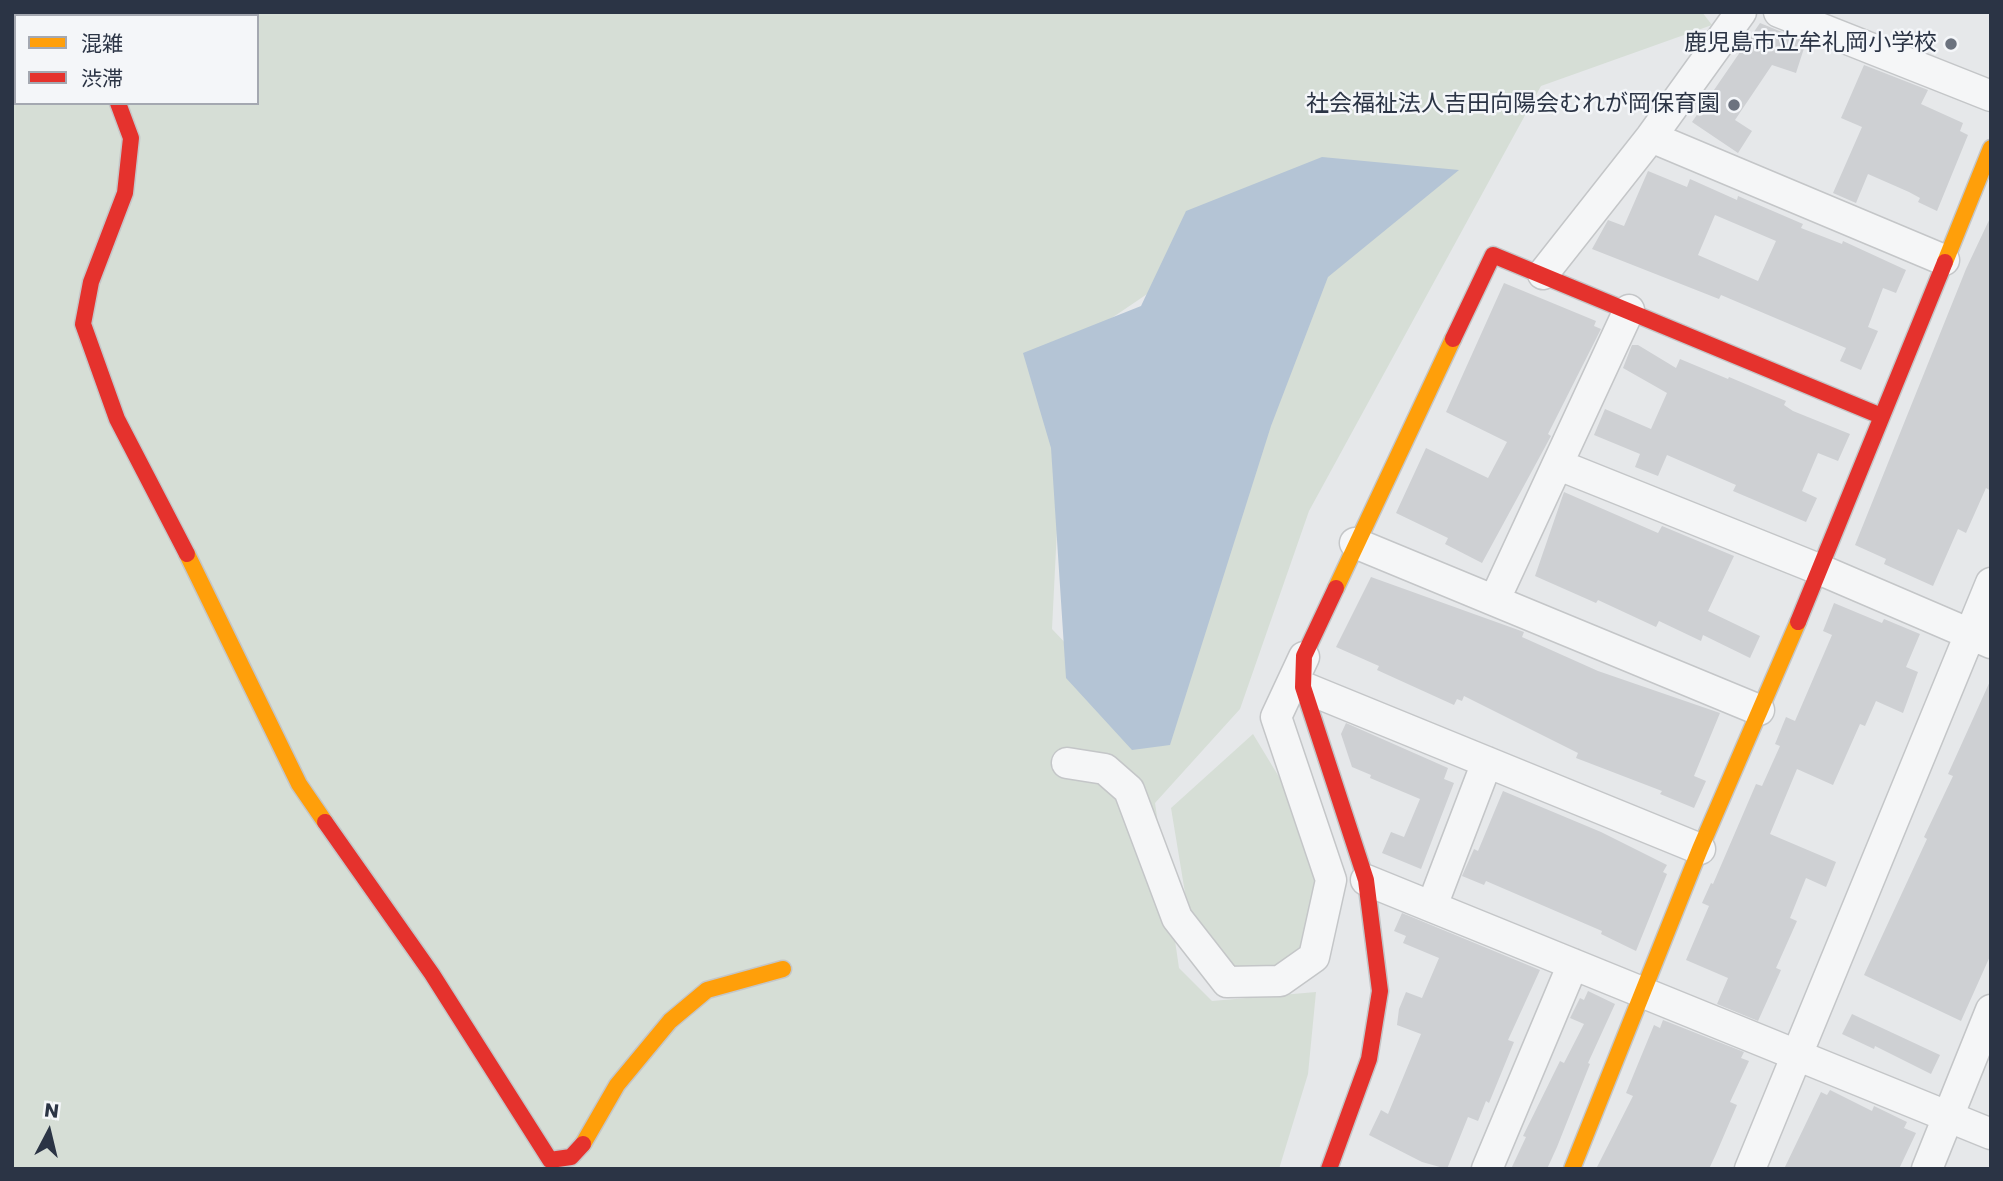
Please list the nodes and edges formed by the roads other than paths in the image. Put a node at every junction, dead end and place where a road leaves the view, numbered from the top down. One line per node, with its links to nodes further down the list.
1 (1741, 12): 5 (street)
2 (1779, 12): 3 (street)
3 (1991, 96)
4 (119, 105): 26 (street)
5 (1651, 137): 7 (street); 8 (street)
6 (1991, 148): 7 (street)
7 (1944, 260): 10 (street)
8 (1543, 274): 9 (street); 12 (street)
9 (1629, 310): 10 (street); 11 (street)
10 (1881, 416): 13 (street)
11 (1559, 465): 13 (street); 15 (street)
12 (1355, 543): 15 (street); 17 (street)
13 (1821, 570): 16 (street); 19 (street)
14 (1991, 583): 16 (street)
15 (1495, 599): 19 (street)
16 (1980, 639): 29 (street)
17 (1304, 656): 18 (street); 21 (street)
18 (1303, 687): 20 (street); 23 (street)
19 (1759, 710): 22 (street)
20 (1488, 762): 22 (street); 24 (street)
21 (1067, 763)
22 (1700, 849): 27 (street)
23 (1366, 880): 24 (street); 32 (street)
24 (1432, 906): 25 (street)
25 (1573, 964): 27 (street); 33 (street)
26 (783, 969)
27 (1644, 992): 29 (street); 34 (street)
28 (1991, 1010): 30 (street)
29 (1797, 1054): 30 (street); 35 (street)
30 (1948, 1116): 31 (street); 36 (street)
31 (1991, 1134)
32 (1329, 1169)
33 (1487, 1169)
34 (1572, 1169)
35 (1749, 1169)
36 (1927, 1169)

